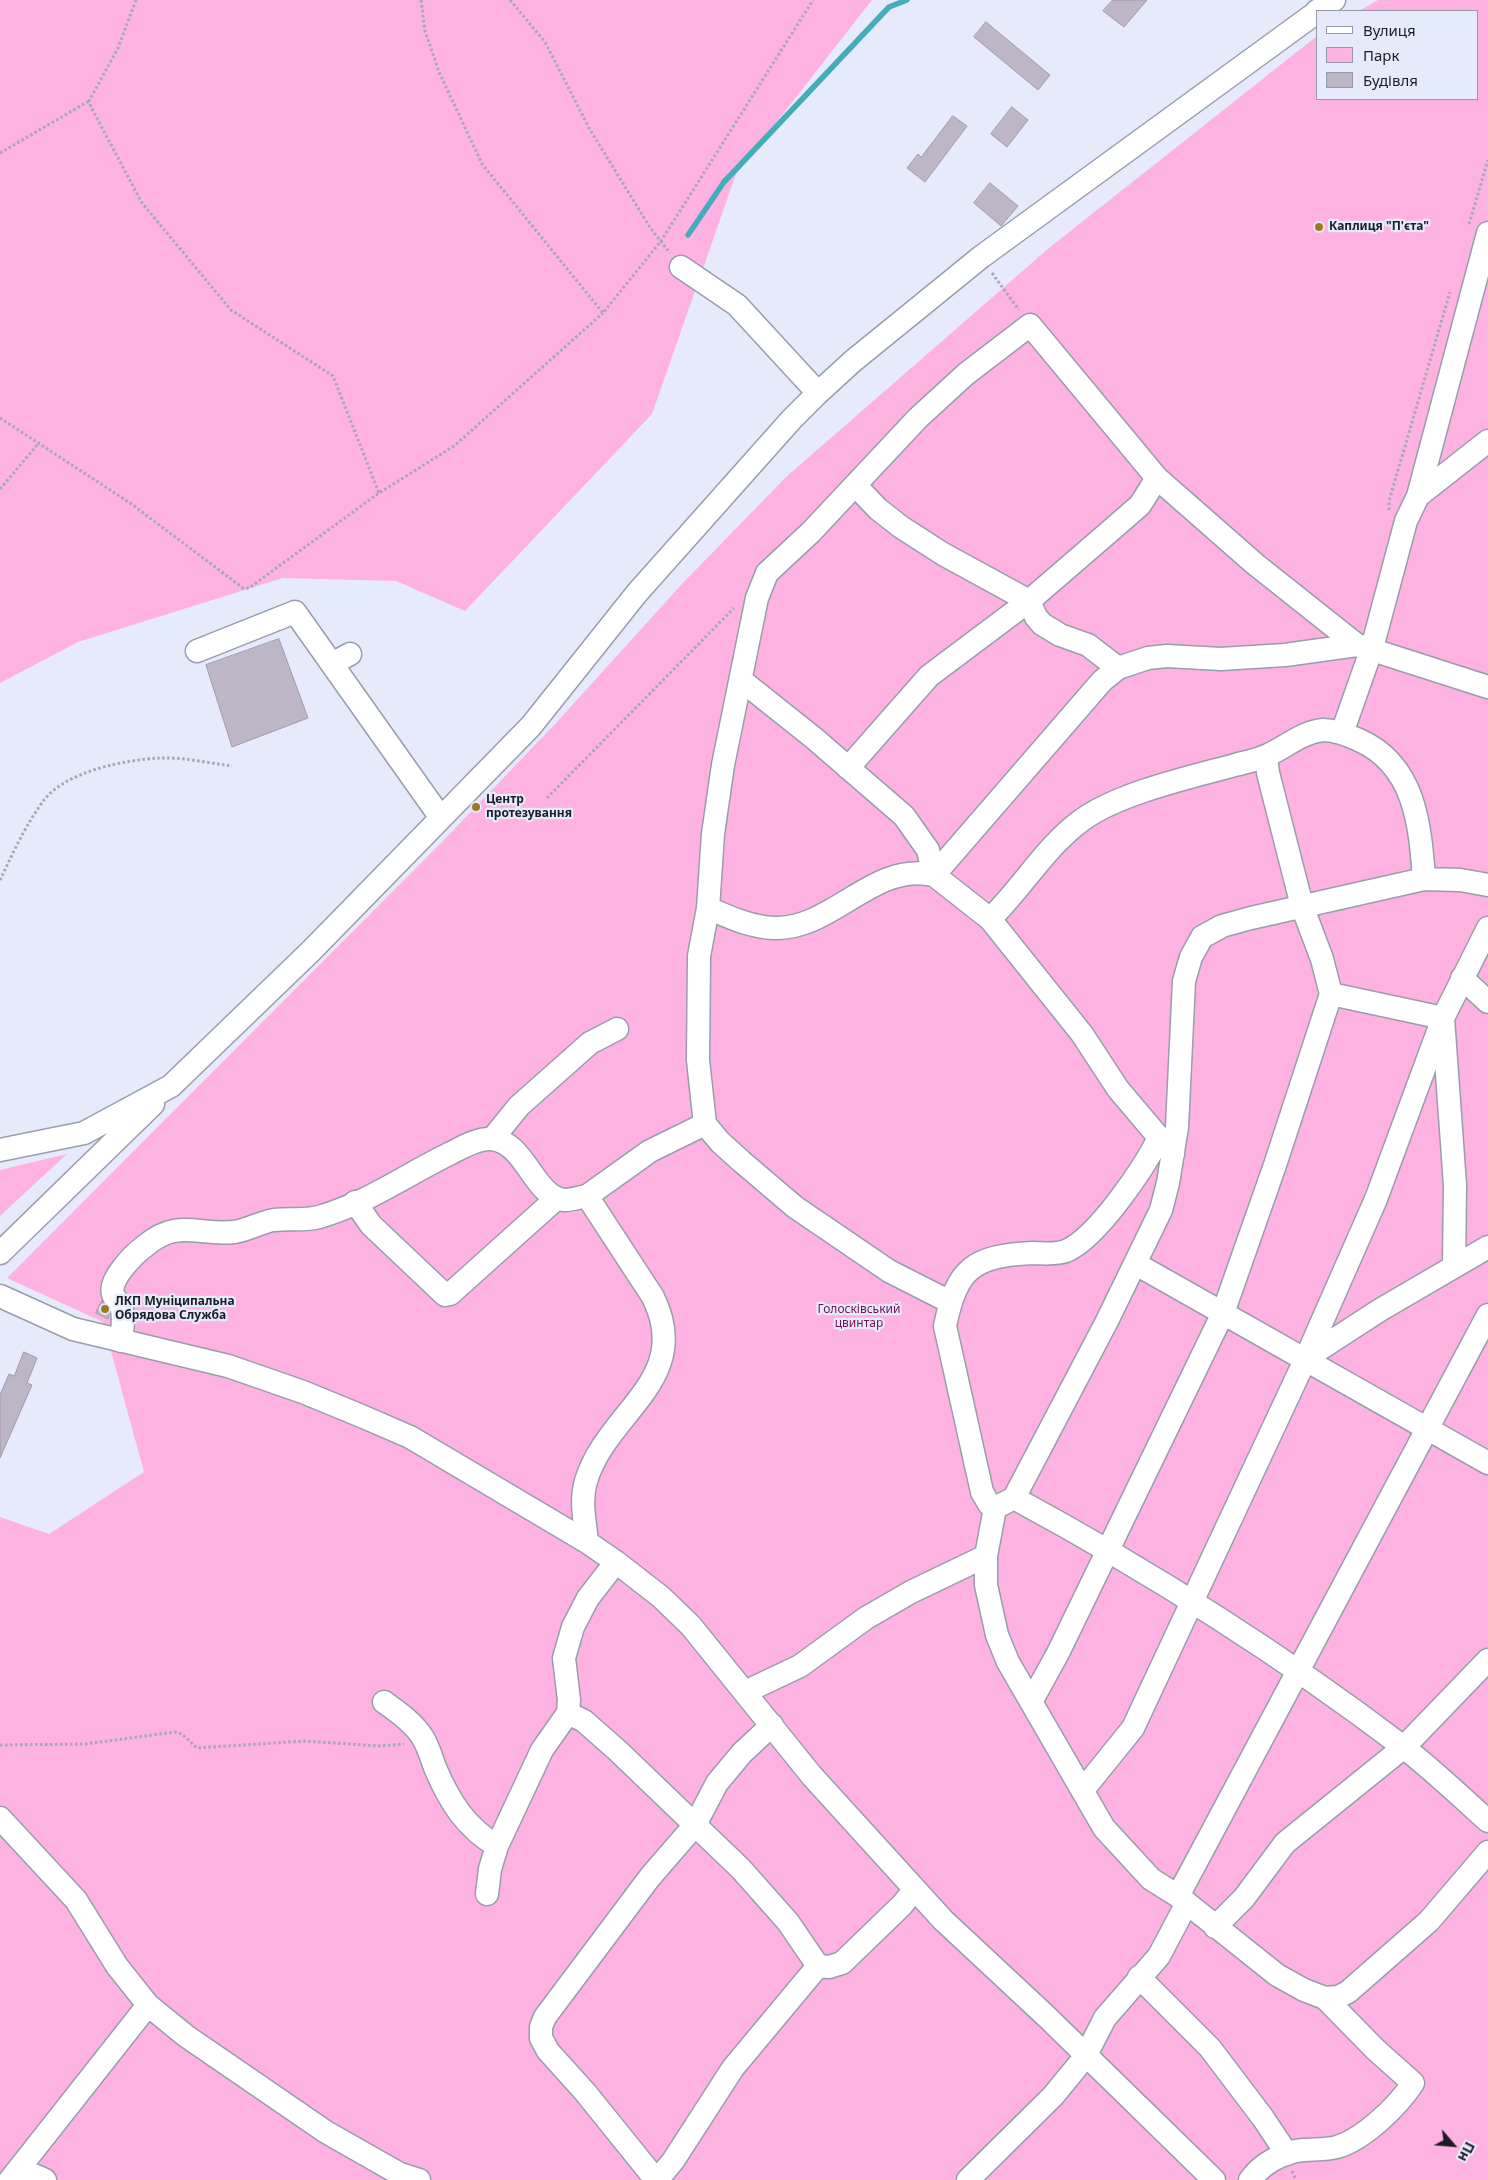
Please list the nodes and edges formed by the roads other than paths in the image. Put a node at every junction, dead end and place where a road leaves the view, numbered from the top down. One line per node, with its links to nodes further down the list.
1 (1334, 0): 2 (street)
2 (1319, 10)
3 (1316, 12): 6 (street)
4 (1478, 230): 10 (street)
5 (680, 267): 6 (street)
6 (818, 392): 20 (street)
7 (1488, 440): 10 (street)
8 (1157, 478): 9 (street); 11 (street); 12 (street)
9 (855, 485): 11 (street); 15 (street)
10 (1418, 496): 12 (street)
11 (1029, 601): 14 (street); 19 (street)
12 (1365, 646): 14 (street); 16 (street); 17 (street)
13 (197, 651): 20 (street)
14 (1118, 668): 21 (street)
15 (741, 680): 19 (street); 25 (street)
16 (1488, 687)
17 (1342, 733): 18 (street); 22 (street)
18 (1266, 756): 24 (street); 26 (street)
19 (848, 768): 21 (street)
20 (441, 818): 33 (street)
21 (934, 875): 25 (street); 26 (street)
22 (1424, 879): 23 (street); 24 (street)
23 (1488, 885)
24 (1302, 906): 29 (street); 37 (street)
25 (708, 908): 34 (street)
26 (990, 920): 37 (street)
27 (1488, 928): 28 (street)
28 (1462, 978): 30 (street); 31 (street)
29 (1331, 994): 31 (street); 47 (street)
30 (1488, 1002)
31 (1443, 1018): 44 (street); 50 (street)
32 (618, 1029): 35 (street)
33 (171, 1086): 36 (street); 42 (street)
34 (705, 1124): 38 (street); 46 (street)
35 (493, 1138): 39 (street); 40 (street)
36 (0, 1150)
37 (1167, 1154): 43 (street); 46 (street)
38 (587, 1196): 39 (street); 54 (street)
39 (558, 1198): 40 (street)
40 (355, 1202): 49 (street)
41 (1488, 1247): 44 (street)
42 (0, 1253)
43 (1136, 1264): 47 (street); 53 (street)
44 (1454, 1266): 50 (street)
45 (0, 1296): 49 (street)
46 (950, 1302): 53 (street)
47 (1223, 1313): 50 (street); 55 (street)
48 (1488, 1315): 51 (street)
49 (121, 1341): 54 (street)
50 (1306, 1358): 51 (street); 58 (street)
51 (1427, 1428): 52 (street); 60 (street)
52 (1488, 1463)
53 (1005, 1503): 55 (street); 56 (street)
54 (587, 1542): 57 (street)
55 (1108, 1549): 58 (street); 63 (street)
56 (986, 1556): 61 (street); 63 (street)
57 (616, 1562): 61 (street); 64 (street)
58 (1191, 1603): 60 (street); 67 (street)
59 (1488, 1660): 66 (street)
60 (1298, 1672): 66 (street); 75 (street)
61 (745, 1692): 65 (street)
62 (384, 1702): 71 (street)
63 (1030, 1702): 67 (street)
64 (568, 1713): 70 (street); 71 (street)
65 (772, 1725): 70 (street); 73 (street)
66 (1404, 1747): 69 (street); 76 (street)
67 (1084, 1790): 75 (street)
68 (0, 1818): 80 (street)
69 (1488, 1821)
70 (695, 1825): 77 (street); 86 (street)
71 (497, 1846): 74 (street)
72 (1488, 1852): 79 (street)
73 (914, 1890): 77 (street); 81 (street)
74 (487, 1894)
75 (1182, 1900): 76 (street); 78 (street)
76 (1216, 1927): 79 (street)
77 (818, 1966): 86 (street)
78 (1139, 1977): 81 (street); 82 (street)
79 (1325, 1998): 82 (street)
80 (148, 2005): 83 (street); 85 (street)
81 (1086, 2057): 87 (street); 88 (street)
82 (1287, 2154): 89 (street)
83 (15, 2174): 84 (street)
84 (44, 2180)
85 (419, 2180)
86 (657, 2180)
87 (968, 2180)
88 (1214, 2180)
89 (1250, 2180)

